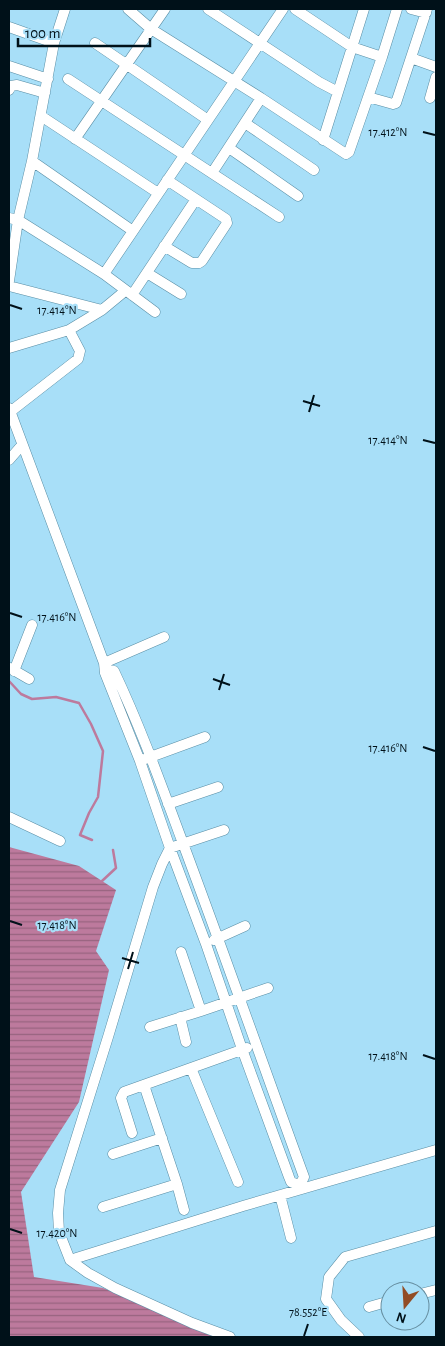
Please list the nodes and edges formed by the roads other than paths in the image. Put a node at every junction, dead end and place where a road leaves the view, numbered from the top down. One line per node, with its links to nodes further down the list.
1 (65, 9): 13 (street)
2 (128, 9): 12 (street)
3 (165, 9): 12 (street)
4 (208, 9): 15 (street)
5 (283, 9): 15 (street)
6 (295, 9): 16 (street)
7 (364, 9): 16 (street)
8 (397, 9): 17 (street)
9 (411, 9): 10 (street)
10 (426, 11): 18 (street)
11 (9, 27): 13 (street)
12 (151, 29): 19 (street); 25 (street)
13 (54, 43): 23 (street)
14 (95, 43): 19 (street)
15 (260, 43): 25 (street); 27 (street)
16 (352, 47): 17 (street); 27 (street)
17 (382, 57): 29 (street)
18 (411, 58): 21 (street); 29 (street)
19 (126, 65): 32 (street); 34 (street)
20 (9, 66): 23 (street)
21 (436, 67)
22 (436, 78): 31 (street)
23 (48, 79): 28 (street)
24 (68, 79): 32 (street)
25 (234, 82): 30 (street); 34 (street)
26 (9, 90): 28 (street)
27 (338, 92): 37 (street)
28 (45, 93): 33 (street)
29 (368, 97): 37 (street)
30 (261, 98): 35 (street); 37 (street)
31 (430, 98)
32 (101, 101): 36 (street); 39 (street)
33 (41, 116): 36 (street); 40 (street)
34 (208, 120): 39 (street)
35 (245, 123): 38 (street); 41 (street)
36 (75, 138): 44 (street)
37 (323, 140)
38 (229, 148): 42 (street); 45 (street)
39 (184, 156): 42 (street); 43 (street)
40 (32, 161): 48 (street); 49 (street)
41 (314, 170)
42 (212, 173): 47 (street)
43 (167, 180): 44 (street); 46 (street)
44 (158, 193): 49 (street)
45 (298, 196)
46 (196, 199): 50 (street); 50 (street)
47 (279, 217)
48 (14, 219): 52 (street); 53 (street)
49 (133, 231): 52 (street)
50 (164, 246): 51 (street)
51 (147, 273): 55 (street); 56 (street)
52 (104, 274): 55 (street)
53 (9, 281)
54 (9, 286): 57 (street)
55 (128, 293): 57 (street); 58 (street)
56 (181, 294)
57 (102, 310): 59 (street)
58 (155, 312)
59 (69, 330): 60 (street); 61 (street)
60 (9, 348)
61 (10, 410): 62 (street)
62 (22, 444): 63 (street); 66 (street)
63 (9, 460)
64 (32, 625): 67 (street)
65 (164, 637): 66 (street)
66 (105, 666): 70 (street); 71 (street)
67 (11, 669): 68 (street)
68 (29, 679)
69 (205, 737): 70 (street)
70 (151, 757): 71 (street); 73 (street)
71 (140, 761): 78 (street)
72 (218, 787): 73 (street)
73 (168, 804): 77 (street)
74 (9, 817): 76 (street)
75 (224, 830): 77 (street)
76 (60, 842)
77 (183, 844): 78 (street); 80 (street)
78 (170, 848): 81 (street); 107 (street)
79 (245, 926): 80 (street)
80 (218, 938): 81 (street); 84 (street)
81 (206, 944): 85 (street)
82 (181, 952): 86 (street)
83 (268, 988): 84 (street)
84 (240, 997): 85 (street); 90 (street)
85 (227, 1002): 86 (street); 91 (street)
86 (201, 1011): 87 (street)
87 (180, 1017): 88 (street); 89 (street)
88 (150, 1026)
89 (186, 1042)
90 (255, 1044): 91 (street); 95 (street)
91 (242, 1049): 92 (street); 97 (street)
92 (191, 1068): 93 (street); 100 (street)
93 (144, 1085): 94 (street); 96 (street)
94 (132, 1133)
95 (288, 1134): 97 (street); 97 (street)
96 (162, 1138): 99 (street); 101 (street)
97 (275, 1138)
98 (436, 1150): 102 (street)
99 (113, 1154)
100 (238, 1182)
101 (177, 1184): 103 (street); 104 (street)
102 (280, 1195): 106 (street); 107 (street)
103 (103, 1207)
104 (184, 1210)
105 (436, 1231): 111 (street)
106 (291, 1238)
107 (70, 1260): 110 (street)
108 (380, 1304): 109 (street)
109 (369, 1307)
110 (230, 1337)
111 (359, 1337)

